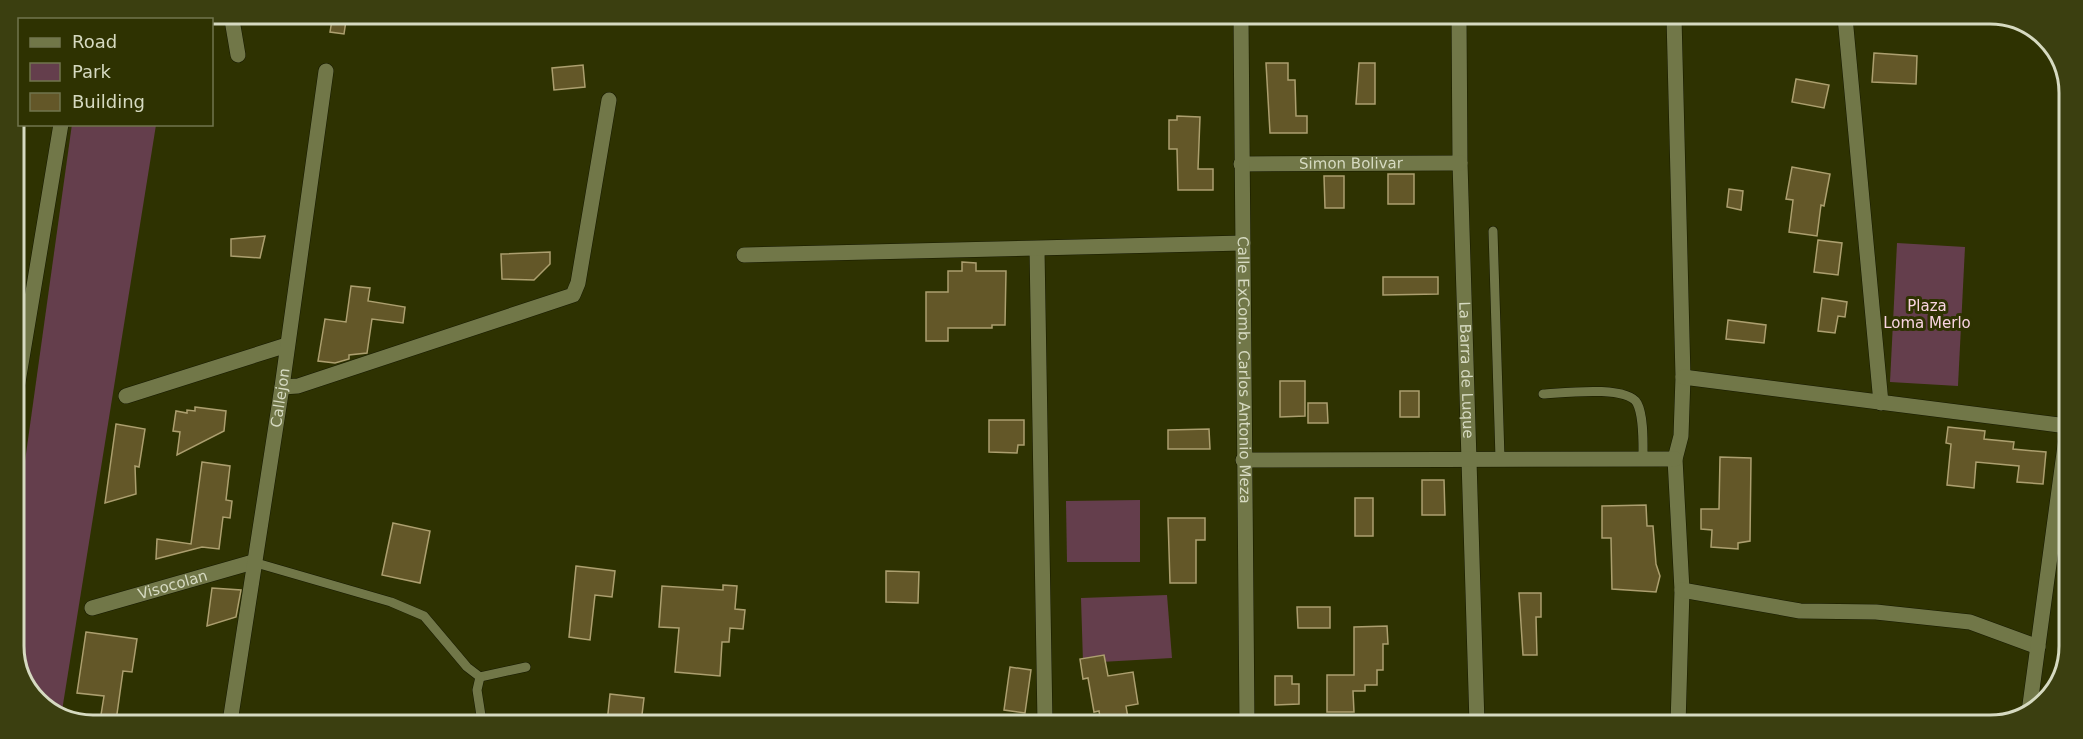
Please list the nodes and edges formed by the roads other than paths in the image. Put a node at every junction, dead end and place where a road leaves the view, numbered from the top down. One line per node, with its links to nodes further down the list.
1 (233, 24): 6 (street)
2 (1240, 24): 11 (street, Calle ExComb. Carlos Antonio Meza)
3 (1459, 24): 10 (street, La Barra de Luque)
4 (1674, 24): 18 (street)
5 (1846, 24): 22 (street)
6 (238, 55)
7 (326, 71): 16 (street, Callejon)
8 (609, 100): 19 (street)
9 (61, 126): 17 (street)
10 (1460, 163): 11 (street, Simon Bolivar); 24 (street, La Barra de Luque)
11 (1241, 164): 13 (street, Calle ExComb. Carlos Antonio Meza)
12 (1493, 231): 25 (lane)
13 (1243, 243): 14 (street); 28 (street, Calle ExComb. Carlos Antonio Meza)
14 (1037, 249): 15 (street); 39 (street)
15 (744, 255)
16 (286, 345): 19 (street, Callejon); 21 (street)
17 (24, 346)
18 (1683, 377): 22 (street); 27 (street)
19 (282, 387): 30 (street, Callejon)
20 (1543, 394): 26 (lane)
21 (126, 396)
22 (1881, 403): 23 (street)
23 (2059, 425)
24 (1470, 458): 25 (street); 28 (street); 41 (street, La Barra de Luque)
25 (1500, 458): 26 (street)
26 (1643, 459): 27 (street)
27 (1676, 459): 31 (street)
28 (1243, 460): 40 (street, Calle ExComb. Carlos Antonio Meza)
29 (2059, 490): 33 (street)
30 (253, 561): 32 (street, Visocolan); 35 (lane); 37 (street, Callejon)
31 (1682, 590): 33 (street); 42 (street)
32 (92, 608)
33 (2038, 646): 36 (street)
34 (526, 667): 35 (lane)
35 (480, 677): 38 (lane)
36 (2030, 701)
37 (231, 715)
38 (481, 715)
39 (1046, 715)
40 (1247, 715)
41 (1477, 715)
42 (1678, 715)

